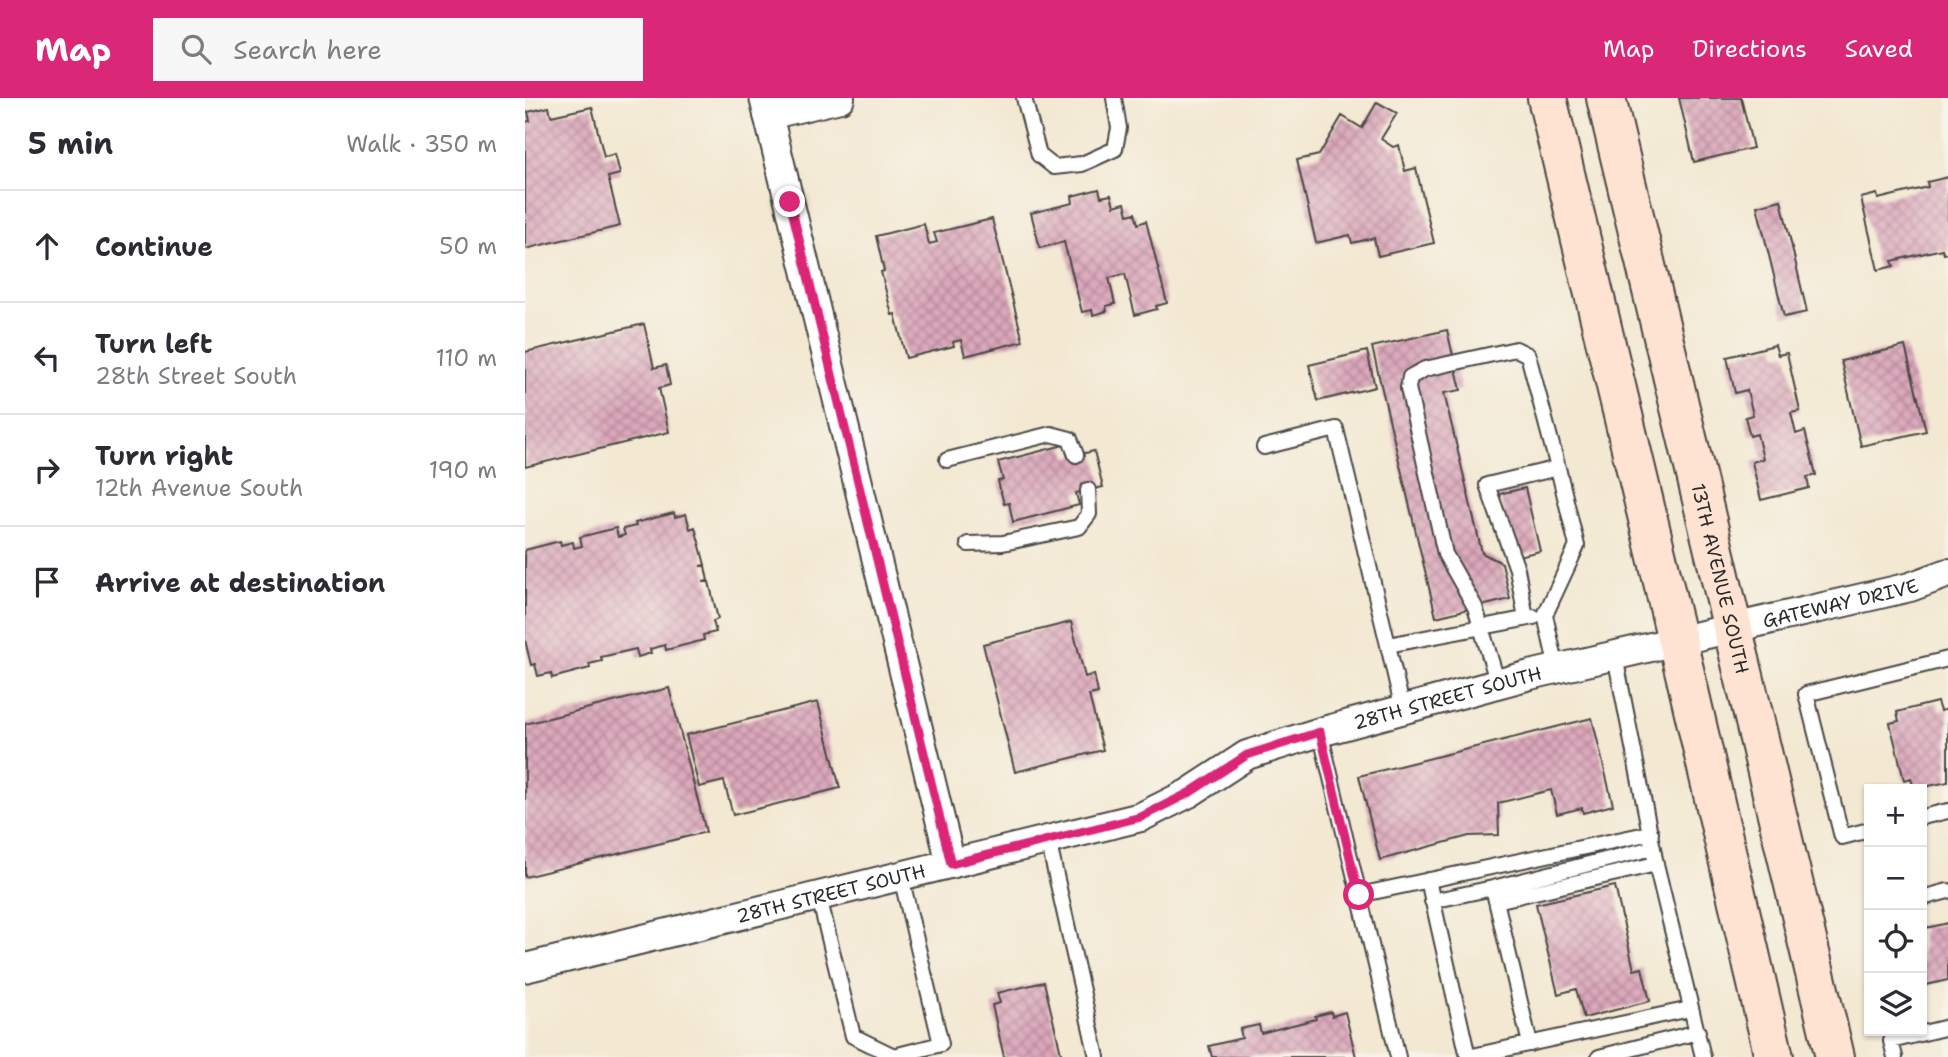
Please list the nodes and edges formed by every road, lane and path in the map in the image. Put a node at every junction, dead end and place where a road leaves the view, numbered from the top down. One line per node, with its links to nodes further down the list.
1 (840, 98): 6 (street)
2 (1024, 98): 3 (lane)
3 (1114, 98)
4 (1547, 98): 18 (main road)
5 (1606, 98): 17 (main road, 13TH AVENUE SOUTH)
6 (766, 106): 31 (street)
7 (1264, 446): 19 (lane)
8 (1076, 455): 9 (lane)
9 (947, 460)
10 (1558, 468): 14 (lane); 15 (lane); 16 (lane)
11 (1088, 490): 12 (lane)
12 (968, 544)
13 (1948, 573): 17 (street, GATEWAY DRIVE)
14 (1545, 615): 15 (lane); 22 (lane)
15 (1526, 618): 16 (lane)
16 (1482, 627): 19 (lane); 23 (lane)
17 (1733, 628): 18 (street, 28TH STREET SOUTH); 51 (main road, 13TH AVENUE SOUTH)
18 (1677, 641): 20 (street, 28TH STREET SOUTH); 50 (main road)
19 (1388, 645): 24 (lane)
20 (1615, 656): 22 (street, 28TH STREET SOUTH); 30 (lane)
21 (1948, 659): 28 (lane)
22 (1557, 669): 23 (street, 28TH STREET SOUTH)
23 (1498, 684): 24 (street, 28TH STREET SOUTH)
24 (1403, 710): 25 (street, 28TH STREET SOUTH)
25 (1320, 732): 29 (street, 28TH STREET SOUTH); 36 (lane)
26 (1948, 811): 27 (lane)
27 (1927, 816)
28 (1864, 831)
29 (1048, 840): 31 (street, 28TH STREET SOUTH); 46 (lane)
30 (1652, 841): 32 (lane); 34 (lane); 37 (lane)
31 (951, 864): 33 (street, 28TH STREET SOUTH)
32 (1656, 864): 37 (lane); 42 (lane)
33 (901, 877): 39 (street, 28TH STREET SOUTH); 39 (lane)
34 (1428, 880): 36 (lane); 40 (lane)
35 (1948, 891): 38 (lane)
36 (1359, 895): 47 (lane)
37 (1495, 895): 40 (lane); 45 (lane)
38 (1927, 897)
39 (819, 898): 41 (street, 28TH STREET SOUTH)
40 (1432, 901): 45 (lane)
41 (525, 968)
42 (1690, 1009): 44 (lane); 45 (lane)
43 (1948, 1027): 52 (lane)
44 (1698, 1032): 48 (lane); 49 (lane)
45 (1530, 1044)
46 (1097, 1057)
47 (1398, 1057)
48 (1599, 1057)
49 (1703, 1057)
50 (1774, 1057)
51 (1835, 1057)
52 (1895, 1057)

